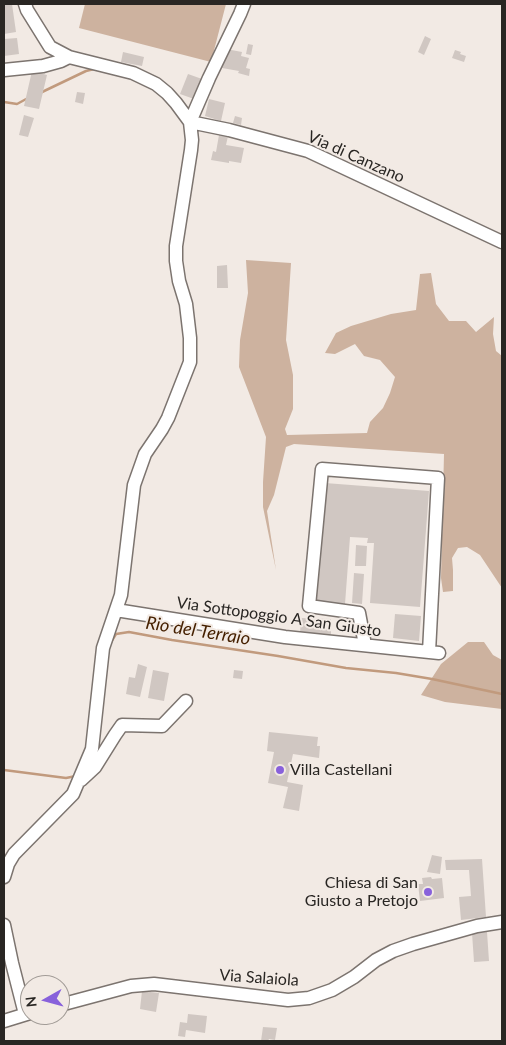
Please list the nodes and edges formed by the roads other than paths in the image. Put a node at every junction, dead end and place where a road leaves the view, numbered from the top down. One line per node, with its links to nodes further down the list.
1 (25, 4): 3 (street)
2 (244, 4): 5 (street)
3 (69, 57): 4 (street); 5 (street)
4 (4, 70)
5 (190, 122): 6 (street, Via di Canzano); 7 (street)
6 (502, 242)
7 (116, 610): 8 (street, Via Sottopoggio A San Giusto); 10 (street)
8 (365, 645): 8 (street, Via Sottopoggio A San Giusto)
9 (186, 701): 10 (street)
10 (77, 784): 11 (street)
11 (4, 877)
12 (502, 922): 15 (street, Via Salaiola)
13 (4, 925): 14 (street)
14 (20, 988)
15 (70, 1002)
16 (20, 1016): 17 (street)
17 (4, 1021)

